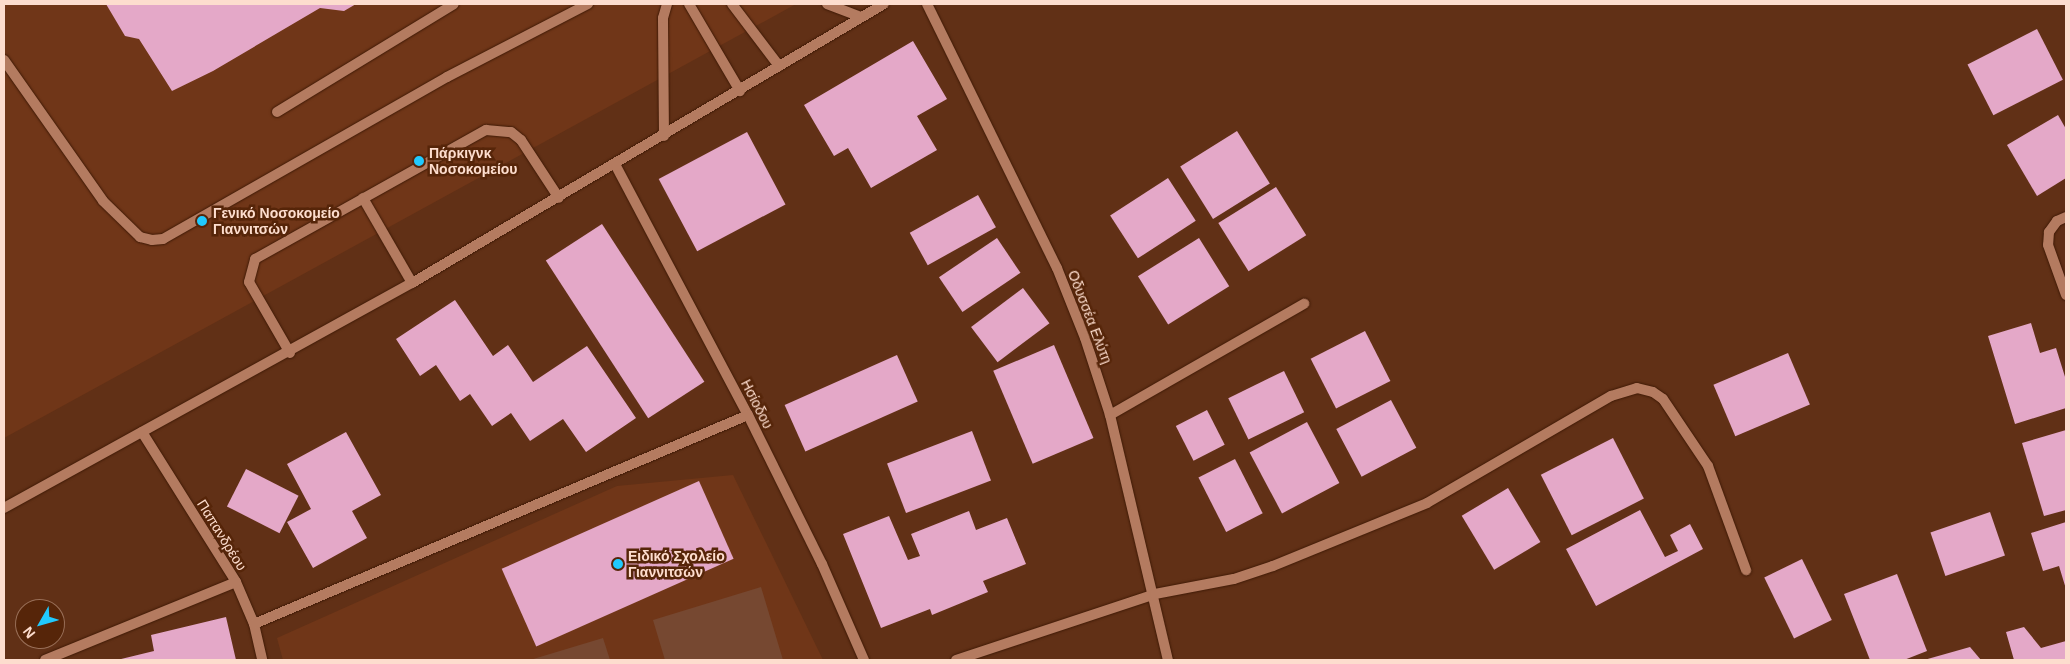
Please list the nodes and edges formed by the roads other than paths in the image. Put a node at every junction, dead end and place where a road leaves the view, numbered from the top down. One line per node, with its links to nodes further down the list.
1 (454, 4): 13 (street)
2 (588, 4): 10 (street)
3 (666, 4): 14 (street)
4 (689, 4): 12 (street)
5 (732, 4): 11 (street)
6 (826, 4): 9 (street)
7 (884, 4): 9 (street)
8 (927, 4): 24 (street, Οδυσσέα Ελύτη)
9 (861, 17): 11 (street)
10 (4, 60)
11 (779, 66): 12 (street)
12 (740, 91): 14 (street)
13 (277, 112)
14 (664, 136): 15 (street)
15 (616, 166): 17 (street); 23 (street, Ησίοδου)
16 (363, 198): 17 (street); 19 (street); 22 (street)
17 (559, 198): 19 (street)
18 (2066, 217): 20 (street)
19 (412, 283): 22 (street)
20 (2066, 295)
21 (1304, 304): 24 (street)
22 (290, 353): 25 (street)
23 (748, 415): 30 (street); 33 (street, Ησίοδου)
24 (1110, 415): 29 (street, Οδυσσέα Ελύτη)
25 (142, 432): 26 (street); 28 (street, Παπανδρέου)
26 (4, 508)
27 (1746, 570): 29 (street)
28 (236, 582): 30 (street, Παπανδρέου); 31 (street)
29 (1155, 594): 34 (street); 35 (street, Οδυσσέα Ελύτη)
30 (254, 624): 32 (street, Παπανδρέου)
31 (45, 660)
32 (262, 660)
33 (864, 660)
34 (956, 660)
35 (1168, 660)

